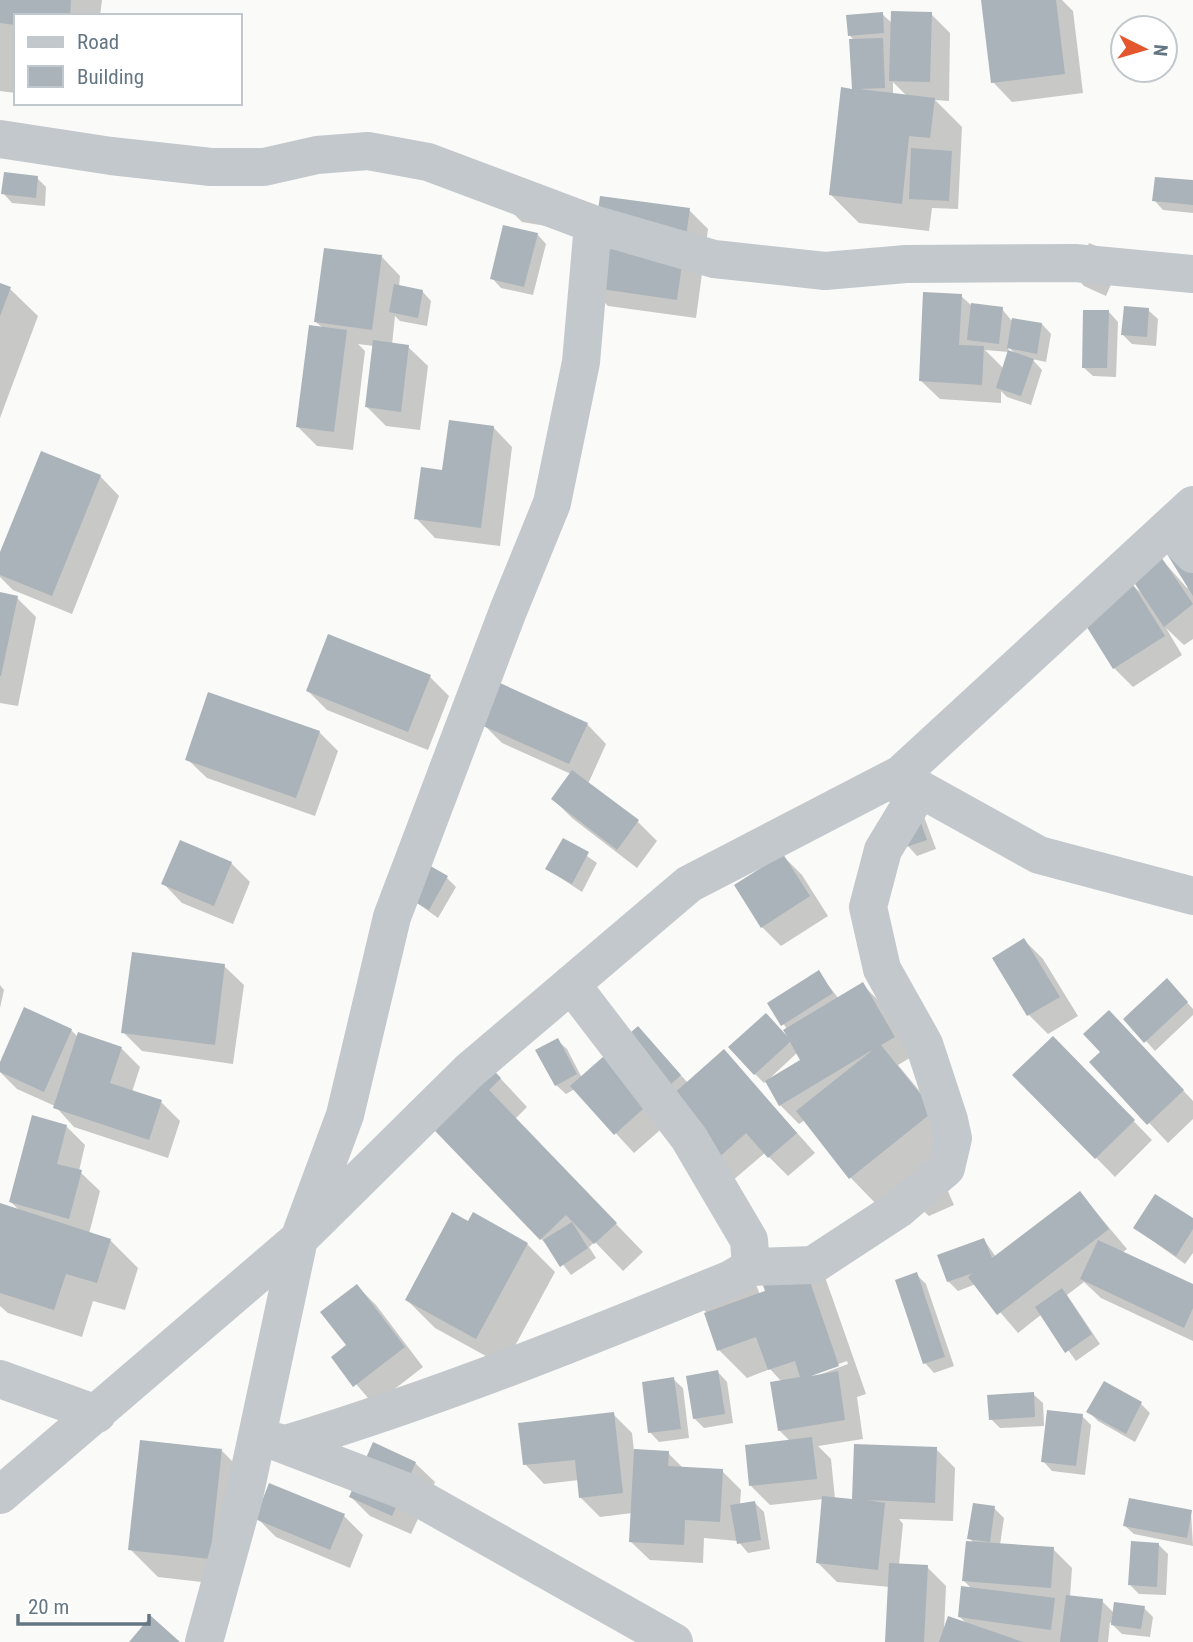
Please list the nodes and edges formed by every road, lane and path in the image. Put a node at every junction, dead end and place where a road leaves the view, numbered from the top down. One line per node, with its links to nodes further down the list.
1 (0, 139): 2 (street)
2 (593, 224): 3 (street); 8 (street)
3 (1193, 274)
4 (1185, 529): 5 (street)
5 (911, 782): 6 (street); 7 (street); 9 (street)
6 (1193, 896)
7 (571, 984): 8 (street); 9 (street)
8 (299, 1239): 11 (street); 12 (street)
9 (751, 1266): 12 (street)
10 (0, 1379): 11 (street)
11 (97, 1414): 13 (street)
12 (270, 1441): 14 (street); 15 (street)
13 (0, 1494)
14 (204, 1642)
15 (674, 1642)

